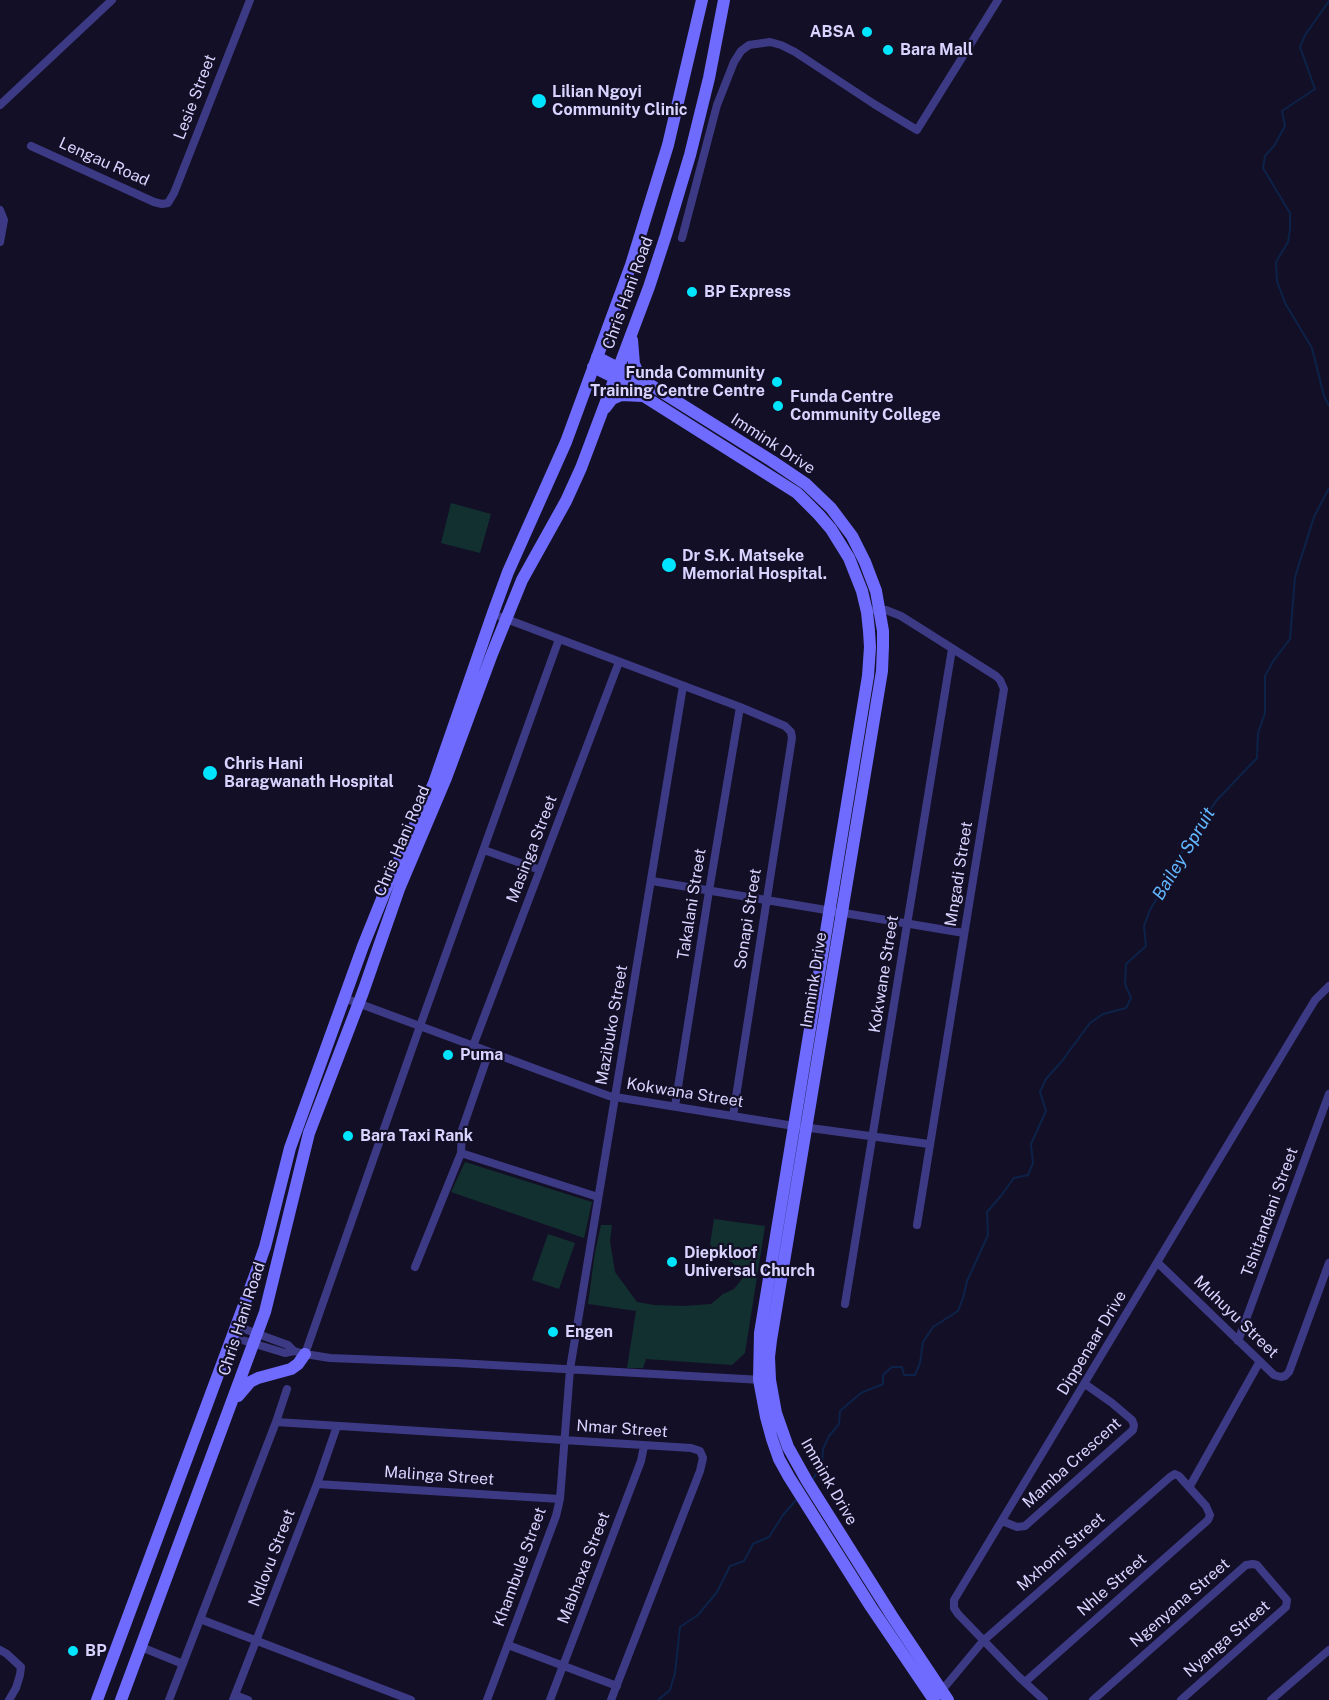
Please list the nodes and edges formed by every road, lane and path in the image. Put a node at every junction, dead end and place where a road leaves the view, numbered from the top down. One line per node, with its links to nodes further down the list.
1 (112, 0): 6 (street)
2 (250, 0): 8 (street, Lesie Street)
3 (702, 0): 13 (main road, Chris Hani Road)
4 (724, 0): 12 (main road, Chris Hani Road)
5 (998, 0): 10 (street)
6 (0, 105)
7 (31, 146): 8 (street, Lengau Road)
8 (165, 203)
9 (0, 210): 11 (street)
10 (682, 238)
11 (0, 242)
12 (631, 333): 14 (main road, Chris Hani Road); 15 (main road)
13 (595, 362): 14 (main road, Immink Drive); 18 (main road, Chris Hani Road)
14 (617, 373): 15 (main road, Immink Drive); 16 (main road, Chris Hani Road)
15 (646, 390): 16 (main road); 17 (main road, Immink Drive); 17 (main road, Immink Drive)
16 (602, 411): 19 (main road, Chris Hani Road)
17 (874, 611): 21 (street, Mngadi Street); 30 (main road, Immink Drive)
18 (493, 613): 19 (street); 34 (main road, Chris Hani Road)
19 (506, 619): 20 (street); 35 (main road, Chris Hani Road)
20 (559, 639): 22 (street); 25 (street)
21 (952, 649): 31 (street, Kokwane Street); 32 (street, Mngadi Street)
22 (620, 662): 23 (street); 26 (street, Masinga Street)
23 (683, 686): 24 (street); 27 (street, Mazibuko Street)
24 (740, 707): 28 (street, Takalani Street); 29 (street, Sonapi Street)
25 (484, 850): 26 (street); 36 (street)
26 (540, 870): 37 (street, Masinga Street)
27 (652, 881): 28 (street); 41 (street, Mazibuko Street)
28 (709, 891): 29 (street); 42 (street, Takalani Street)
29 (766, 900): 30 (street); 43 (street, Sonapi Street)
30 (836, 911): 31 (street); 44 (main road, Immink Drive); 45 (main road, Immink Drive)
31 (907, 924): 32 (street); 46 (street, Kokwane Street)
32 (964, 933): 47 (street, Mngadi Street)
33 (1328, 990): 51 (street, Dippenaar Drive)
34 (344, 998): 35 (street, Kokwana Street); 39 (main road, Chris Hani Road)
35 (359, 1003): 36 (street, Kokwana Street); 39 (main road); 56 (main road, Chris Hani Road)
36 (420, 1026): 37 (street, Kokwana Street); 58 (street)
37 (473, 1046): 38 (street, Kokwana Street)
38 (489, 1052): 41 (street, Kokwana Street); 48 (street)
39 (324, 1054): 55 (main road, Chris Hani Road)
40 (1329, 1094): 57 (street, Tshitandani Street)
41 (615, 1097): 42 (street, Kokwana Street); 49 (street, Mazibuko Street)
42 (675, 1106): 43 (street, Kokwana Street)
43 (733, 1116): 44 (street, Kokwana Street)
44 (794, 1125): 45 (street, Kokwana Street); 61 (main road, Immink Drive)
45 (807, 1127): 46 (street, Kokwana Street); 61 (main road, Immink Drive)
46 (872, 1137): 47 (street, Kokwana Street); 54 (street, Kokwane Street)
47 (929, 1144): 50 (street, Mngadi Street)
48 (461, 1153): 49 (street); 53 (street)
49 (598, 1197): 60 (street, Mazibuko Street)
50 (917, 1225)
51 (1158, 1263): 57 (street, Muhuyu Street); 62 (street, Dippenaar Drive)
52 (1329, 1263): 59 (street, Muhuyu Street)
53 (415, 1267)
54 (845, 1304)
55 (234, 1331): 56 (street); 88 (main road, Chris Hani Road)
56 (255, 1338): 58 (street); 64 (main road, Chris Hani Road)
57 (1238, 1341): 59 (street, Muhuyu Street)
58 (300, 1353): 60 (street); 64 (main road)
59 (1260, 1361): 70 (street)
60 (570, 1369): 61 (street); 67 (street, Khambule Street)
61 (765, 1380): 86 (main road, Immink Drive); 86 (main road, Immink Drive)
62 (1085, 1384): 72 (street, Dippenaar Drive); 72 (street, Mamba Crescent)
63 (287, 1389): 65 (street)
64 (232, 1403): 78 (main road, Chris Hani Road)
65 (276, 1422): 66 (street, Nmar Street); 74 (street)
66 (336, 1426): 67 (street, Nmar Street); 69 (street, Ndlovu Street)
67 (565, 1440): 68 (street, Nmar Street); 71 (street, Khambule Street)
68 (644, 1446): 82 (street, Mabhaxa Street); 84 (street, Nmar Street)
69 (317, 1484): 71 (street, Malinga Street); 75 (street, Ndlovu Street)
70 (1190, 1486): 76 (street, Mxhomi Street); 83 (street, Nhle Street)
71 (560, 1498): 77 (street, Khambule Street)
72 (1002, 1521): 76 (street, Dippenaar Drive)
73 (1285, 1598): 97 (street, Ngenyana Street); 98 (street, Nyanga Street)
74 (200, 1619): 75 (street); 81 (street)
75 (255, 1641): 85 (street, Ndlovu Street); 92 (street)
76 (983, 1641): 83 (street, Dippenaar Drive); 86 (street, Mxhomi Street)
77 (508, 1645): 82 (street); 93 (street, Khambule Street)
78 (141, 1647): 81 (street); 89 (main road, Chris Hani Road)
79 (0, 1650): 87 (street)
80 (1329, 1650): 99 (street)
81 (183, 1664): 90 (street)
82 (563, 1666): 84 (street); 94 (street, Mabhaxa Street)
83 (1025, 1682): 96 (street, Dippenaar Drive)
84 (616, 1686): 95 (street, Nmar Street)
85 (234, 1698): 91 (street)
86 (938, 1698)
87 (9, 1700)
88 (98, 1700)
89 (121, 1700)
90 (169, 1700)
91 (248, 1700)
92 (411, 1700)
93 (487, 1700)
94 (550, 1700)
95 (611, 1700)
96 (1044, 1700)
97 (1093, 1700)
98 (1180, 1700)
99 (1272, 1700)

